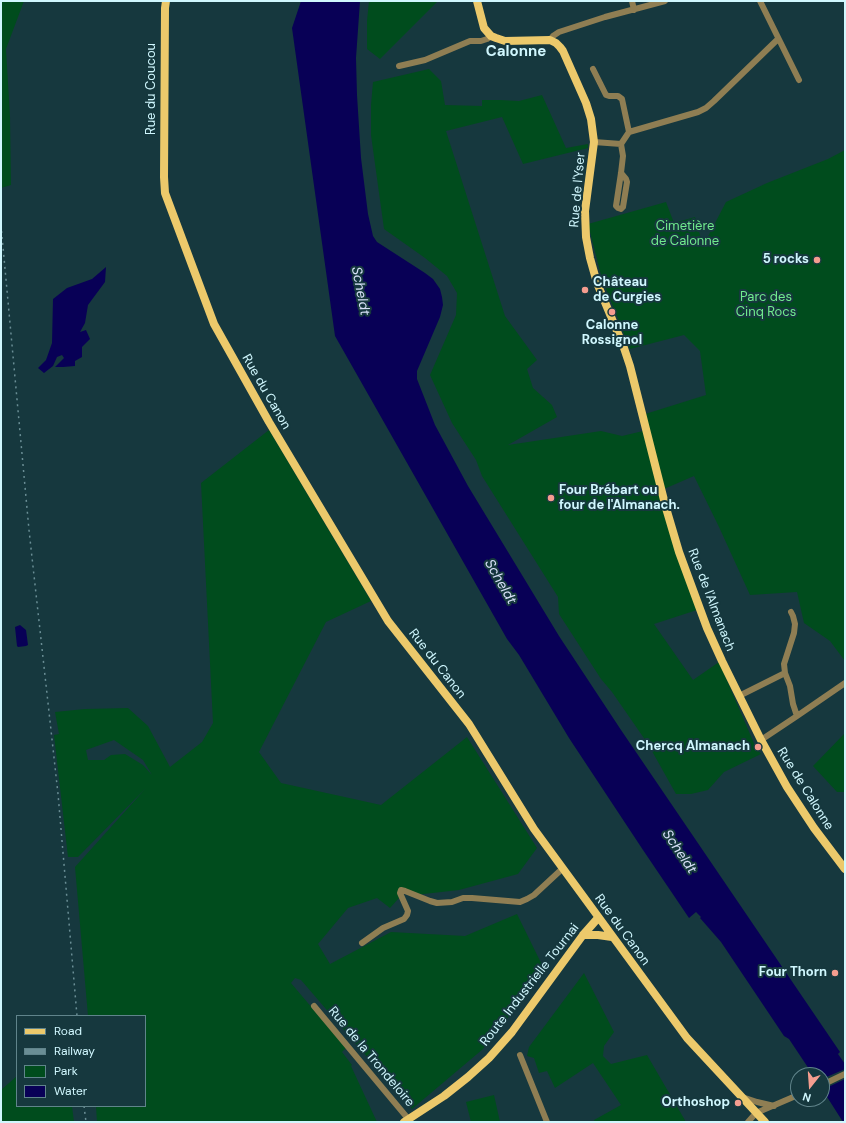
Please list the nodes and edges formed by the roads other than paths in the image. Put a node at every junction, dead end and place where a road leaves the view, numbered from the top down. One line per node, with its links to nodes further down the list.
1 (166, 1): 17 (main road, Rue du Coucou)
2 (476, 1): 7 (main road)
3 (632, 1): 6 (street)
4 (665, 1): 6 (street)
5 (760, 1): 8 (street)
6 (634, 10): 9 (street)
7 (491, 36): 9 (main road); 10 (street)
8 (778, 38): 12 (street); 13 (street)
9 (550, 40): 14 (main road, Rue de l'Yser)
10 (398, 66)
11 (593, 69): 13 (street)
12 (799, 80)
13 (629, 132): 15 (street)
14 (594, 142): 15 (street); 18 (main road, Rue de l'Yser)
15 (621, 144): 16 (street)
16 (621, 173): 16 (street)
17 (164, 178): 25 (main road, Rue du Canon)
18 (654, 463): 22 (main road, Rue de l'Almanach)
19 (791, 612): 20 (street)
20 (785, 673): 22 (street); 23 (street)
21 (845, 683): 23 (street)
22 (739, 696): 24 (main road, Rue de l'Almanach)
23 (797, 716): 24 (street)
24 (761, 740): 26 (main road, Rue de Calonne)
25 (562, 869): 27 (main road, Rue du Canon); 30 (street)
26 (845, 869)
27 (598, 918): 28 (main road, Route Industrielle Tournai); 29 (main road, Rue du Canon)
28 (583, 935): 29 (main road); 39 (main road, Route Industrielle Tournai)
29 (612, 937): 35 (main road, Rue du Canon)
30 (362, 943)
31 (314, 1006): 39 (street, Rue de la Trondeloire)
32 (520, 1055): 40 (street)
33 (845, 1074): 34 (street)
34 (830, 1081)
35 (741, 1097): 37 (street); 38 (main road, Rue du Canon)
36 (790, 1099): 37 (street)
37 (774, 1106): 38 (street)
38 (756, 1113): 41 (street); 42 (main road, Rue du Canon)
39 (408, 1121)
40 (547, 1122)
41 (748, 1122)
42 (765, 1122)

